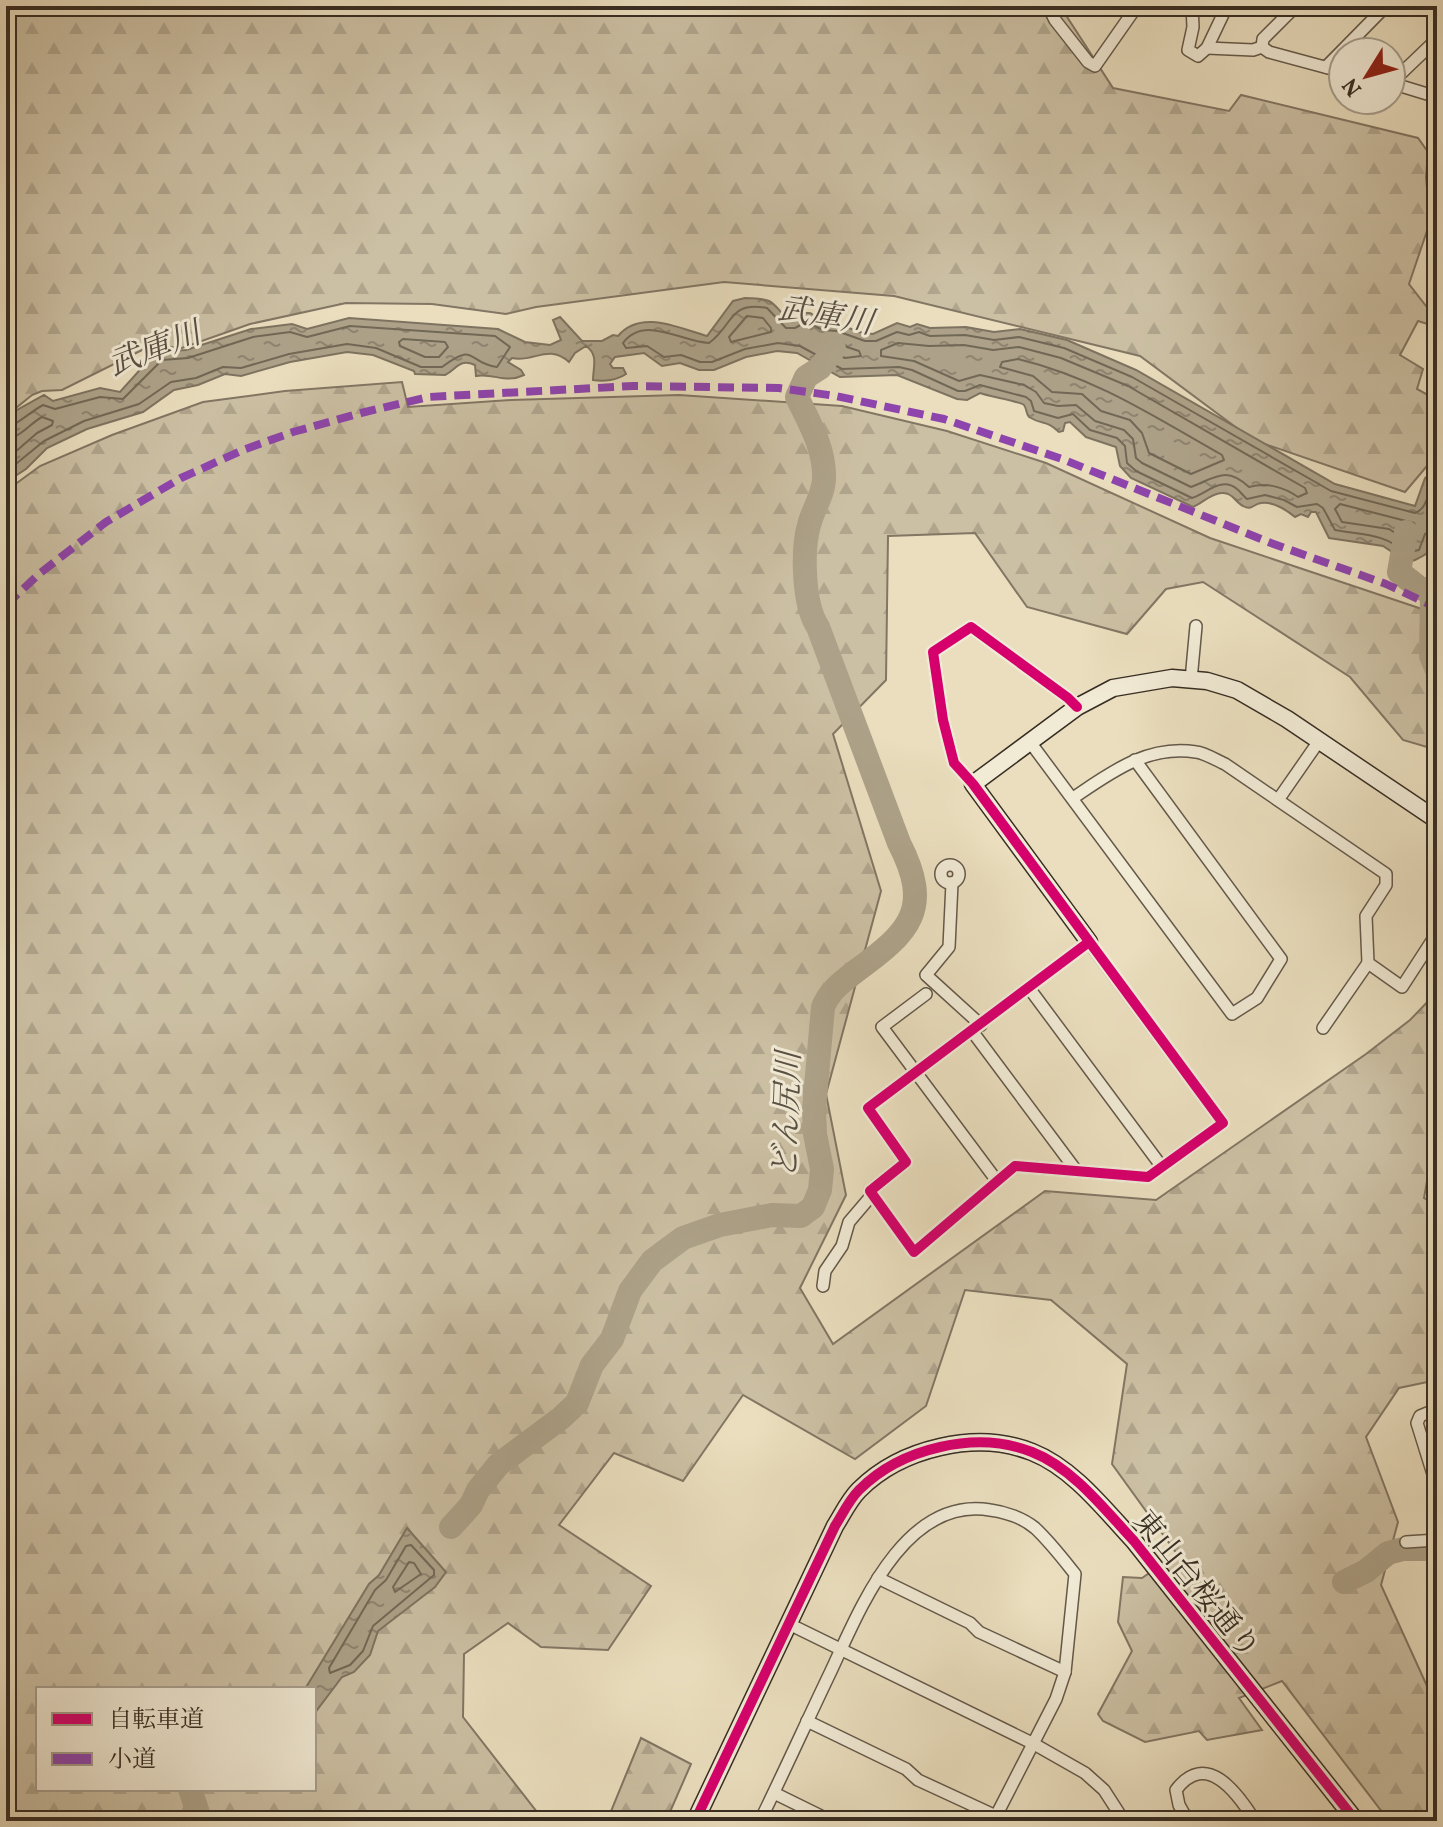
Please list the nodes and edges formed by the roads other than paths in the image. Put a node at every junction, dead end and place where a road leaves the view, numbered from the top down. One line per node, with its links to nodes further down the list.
1 (1048, 6): 2 (street)
2 (1137, 6)
3 (1192, 6): 9 (street)
4 (1227, 6): 9 (street)
5 (1296, 6): 8 (street)
6 (1386, 6): 10 (street)
7 (1437, 39): 11 (street)
8 (1262, 47): 9 (street); 10 (street)
9 (1207, 48)
10 (1326, 67)
11 (1407, 68)
12 (1407, 88): 13 (street)
13 (1437, 97)
14 (1196, 626): 15 (street)
15 (1191, 680): 16 (street); 17 (street)
16 (1077, 707): 18 (street); 20 (street)
17 (1319, 741): 22 (street); 23 (street)
18 (1030, 742): 20 (street); 21 (street)
19 (1135, 760): 21 (street); 21 (street); 22 (street)
20 (973, 784): 26 (street)
21 (1073, 798)
22 (1278, 800): 27 (street)
23 (1437, 820)
24 (952, 883): 30 (street)
25 (1437, 933): 27 (street)
26 (1089, 942): 28 (street); 33 (street)
27 (1368, 963): 31 (street)
28 (1029, 988): 30 (street); 33 (street)
29 (926, 994): 32 (street)
30 (976, 1028): 32 (street); 34 (street)
31 (1323, 1028)
32 (916, 1072): 35 (street); 36 (street)
33 (1162, 1167): 34 (street)
34 (1075, 1169): 35 (street)
35 (997, 1181): 36 (street)
36 (872, 1195): 37 (street)
37 (823, 1286)
38 (1437, 1409): 39 (street)
39 (1437, 1487)
40 (1437, 1540): 41 (street)
41 (1406, 1542)
42 (878, 1578): 44 (street); 45 (street); 45 (street)
43 (787, 1623): 44 (street); 50 (street, 東山台桜通り); 56 (street, 東山台桜通り)
44 (841, 1651): 46 (street); 47 (street)
45 (1065, 1672): 47 (street)
46 (807, 1721): 48 (street); 49 (street)
47 (1034, 1744): 49 (street); 53 (street)
48 (774, 1793): 51 (street); 52 (street)
49 (998, 1819)
50 (695, 1821)
51 (760, 1821)
52 (831, 1821)
53 (1124, 1821)
54 (1188, 1821): 55 (street)
55 (1255, 1821)
56 (1356, 1821)

